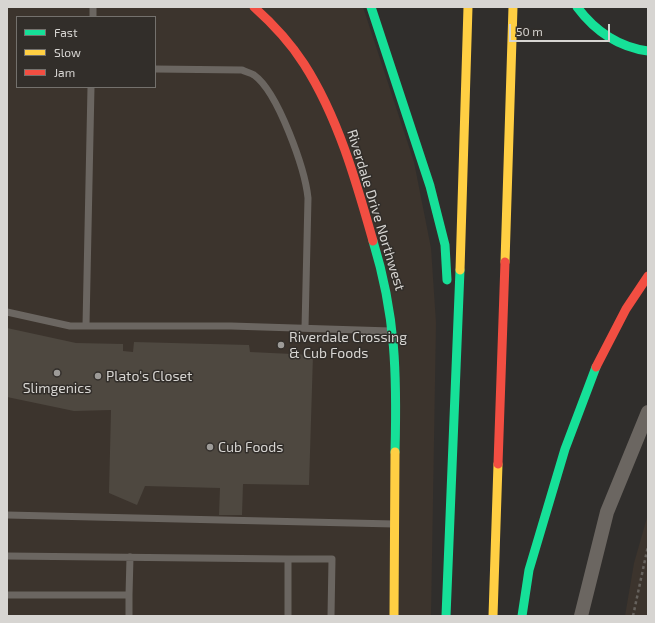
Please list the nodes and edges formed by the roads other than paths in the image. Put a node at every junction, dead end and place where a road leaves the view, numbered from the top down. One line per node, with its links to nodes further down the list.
1 (254, 7): 15 (main road, Riverdale Drive Northwest)
2 (371, 7): 10 (main road)
3 (468, 7): 16 (main road)
4 (513, 7): 30 (main road)
5 (577, 7): 6 (main road)
6 (648, 51)
7 (156, 69): 14 (lane)
8 (91, 88): 13 (lane)
9 (648, 276): 31 (main road)
10 (448, 292)
11 (449, 307): 16 (main road)
12 (7, 312): 13 (lane)
13 (86, 325): 14 (lane)
14 (305, 328): 15 (lane)
15 (393, 331): 19 (main road, Riverdale Drive Northwest)
16 (454, 393): 29 (main road)
17 (648, 412): 32 (street)
18 (7, 515): 19 (lane)
19 (395, 524): 28 (main road, Riverdale Drive Northwest)
20 (7, 556): 21 (lane)
21 (130, 557): 22 (lane); 24 (lane)
22 (288, 559): 26 (lane); 27 (lane)
23 (7, 595): 24 (lane)
24 (129, 595): 25 (lane)
25 (129, 616)
26 (288, 616)
27 (331, 616)
28 (394, 616)
29 (446, 616)
30 (493, 616)
31 (522, 616)
32 (581, 616)

